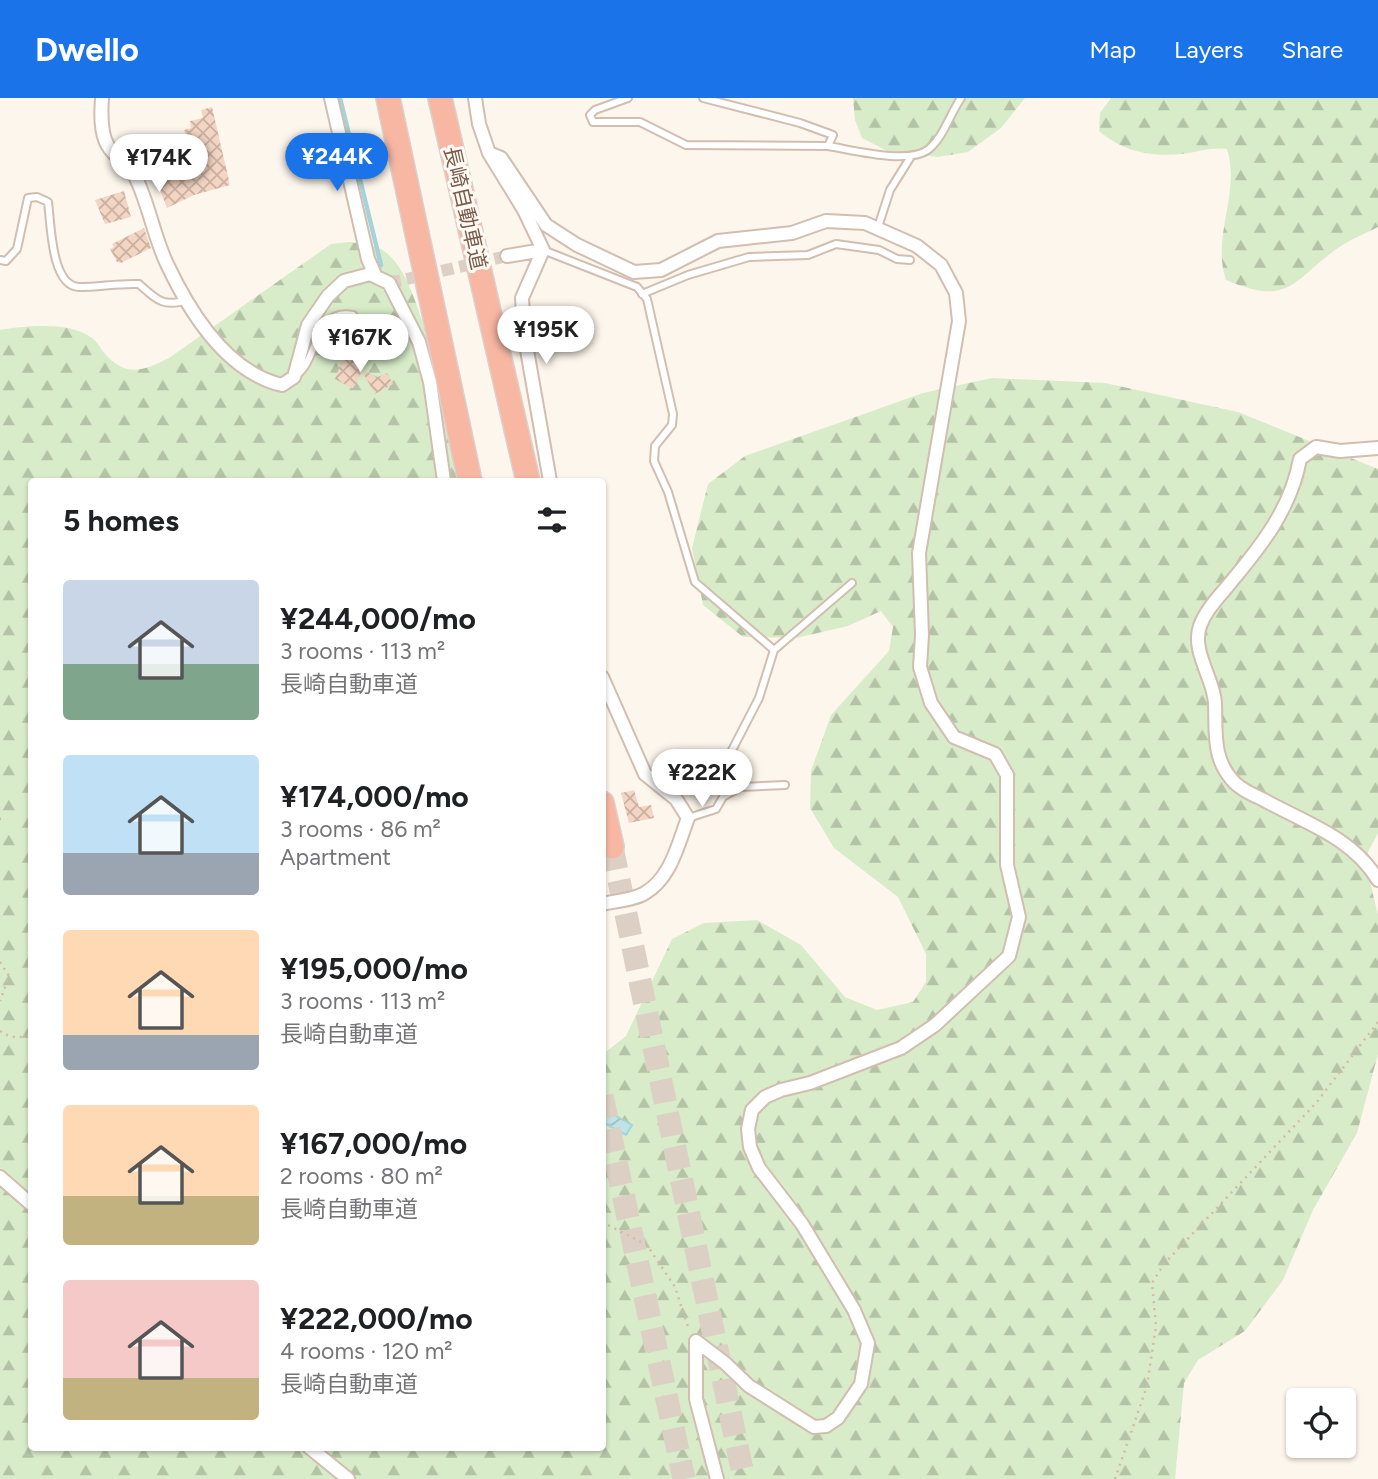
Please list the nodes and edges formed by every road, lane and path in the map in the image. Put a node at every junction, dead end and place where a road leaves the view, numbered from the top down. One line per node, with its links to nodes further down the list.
1 (102, 98): 21 (street)
2 (331, 98): 19 (street)
3 (388, 98): 26 (highway)
4 (440, 98): 27 (highway, 長崎自動車道)
5 (628, 98): 11 (lane)
6 (703, 98): 10 (lane)
7 (743, 98): 10 (lane)
8 (961, 98): 13 (lane)
9 (478, 101): 12 (street)
10 (741, 107): 11 (lane)
11 (828, 146): 13 (lane)
12 (489, 153): 14 (street); 15 (street)
13 (910, 158): 14 (lane)
14 (878, 227): 47 (street)
15 (543, 250): 16 (street); 20 (lane); 28 (street)
16 (507, 256)
17 (0, 260): 21 (lane)
18 (910, 260): 20 (lane)
19 (376, 277): 23 (street); 25 (street)
20 (642, 294): 30 (lane)
21 (188, 300): 23 (street)
22 (360, 340): 23 (lane)
23 (293, 377)
24 (1378, 448): 37 (street)
25 (444, 478)
26 (469, 478)
27 (527, 478)
28 (549, 478)
29 (852, 583): 30 (lane)
30 (774, 649): 33 (lane)
31 (606, 686): 34 (street)
32 (785, 785): 33 (lane)
33 (723, 797): 34 (lane)
34 (688, 818): 38 (street)
35 (606, 821): 36 (highway)
36 (612, 847)
37 (1378, 880)
38 (606, 903)
39 (0, 962): 40 (path)
40 (0, 1001)
41 (1378, 1022): 51 (path)
42 (0, 1031): 43 (path)
43 (28, 1036)
44 (0, 1177): 45 (street)
45 (28, 1202)
46 (606, 1224): 47 (path)
47 (696, 1341): 50 (street)
48 (314, 1451): 49 (street)
49 (348, 1479)
50 (717, 1479)
51 (1115, 1479)

